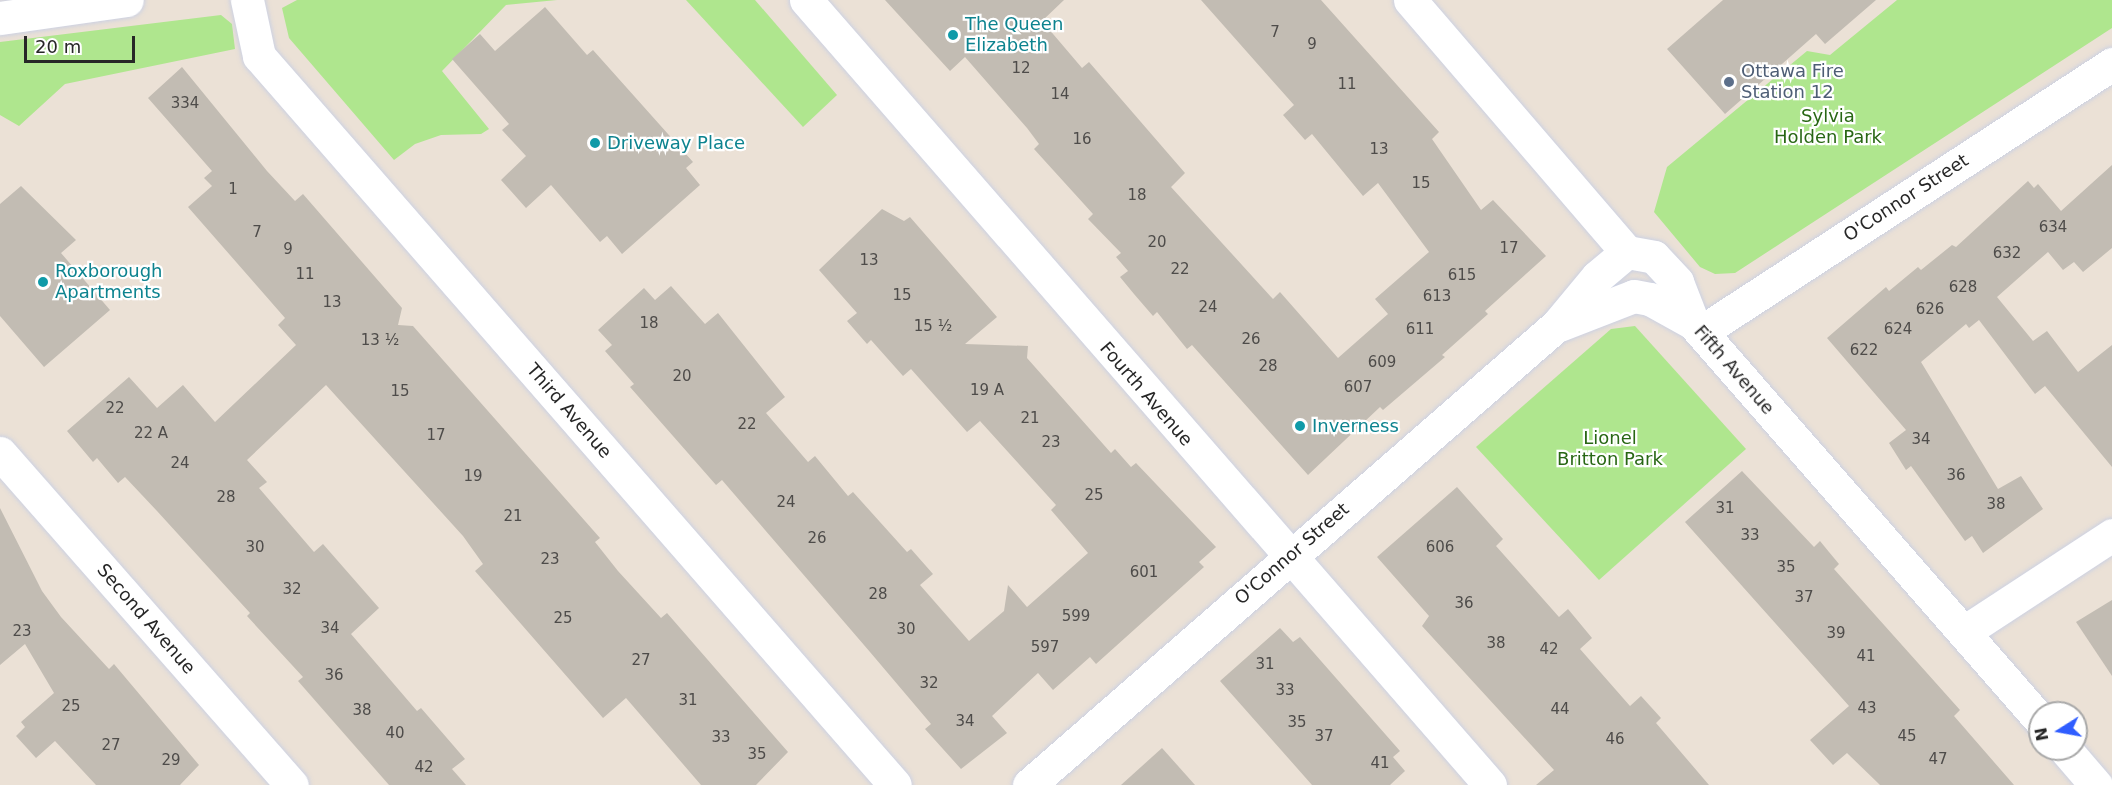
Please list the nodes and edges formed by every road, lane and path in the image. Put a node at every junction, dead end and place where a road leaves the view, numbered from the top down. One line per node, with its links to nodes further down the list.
1 (127, 0): 5 (street)
2 (246, 0): 17 (street, Third Avenue)
3 (806, 0): 12 (street, Fourth Avenue)
4 (1410, 0): 7 (street)
5 (0, 18)
6 (2112, 64): 9 (street, O'Connor Street)
7 (1627, 252): 8 (street, O'Connor Street); 9 (street, Fifth Avenue)
8 (1557, 325): 9 (street, O'Connor Street); 12 (street, O'Connor Street)
9 (1697, 328): 13 (street, Fifth Avenue)
10 (0, 453): 16 (street, Second Avenue)
11 (2112, 535): 13 (street)
12 (1289, 556): 18 (street, O'Connor Street); 19 (street, Fourth Avenue)
13 (1964, 632): 14 (street, Fifth Avenue)
14 (2028, 706)
15 (2075, 761): 20 (street)
16 (291, 785)
17 (895, 785)
18 (1029, 785)
19 (1490, 785)
20 (2096, 785)

